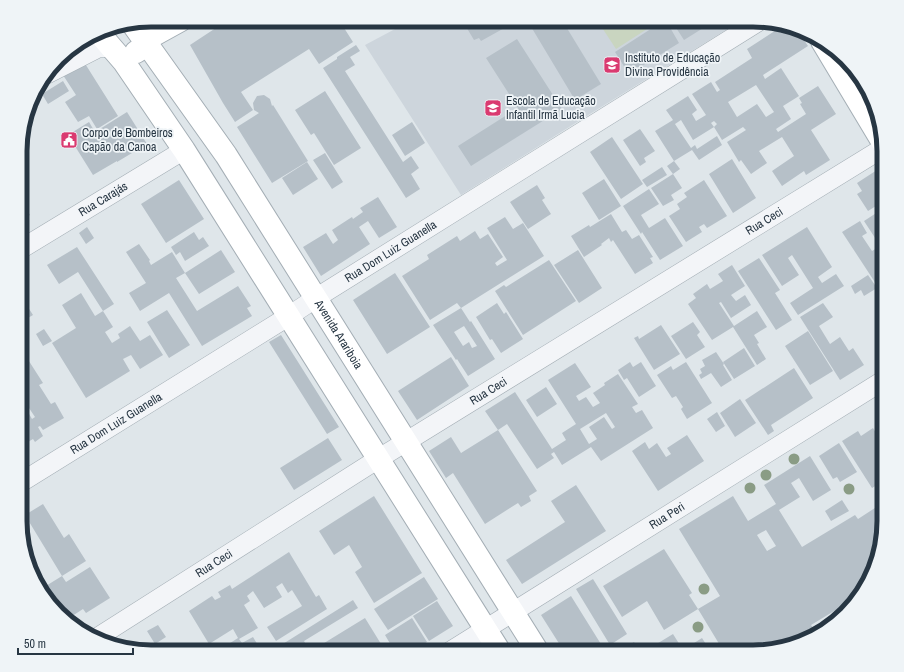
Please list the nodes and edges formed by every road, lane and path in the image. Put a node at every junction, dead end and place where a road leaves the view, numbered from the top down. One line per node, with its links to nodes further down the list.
1 (168, 27): 5 (main road)
2 (751, 27): 17 (street, Rua Dom Luiz Guanella)
3 (135, 28): 5 (main road, Avenida Arariboia)
4 (103, 36): 6 (main road)
5 (146, 43): 6 (main road); 12 (main road, Avenida Arariboia)
6 (114, 50): 8 (street); 10 (main road)
7 (829, 53): 9 (main road)
8 (59, 68)
9 (875, 130)
10 (184, 150): 13 (main road); 16 (street, Rua Carajás)
11 (877, 152): 22 (street, Rua Ceci)
12 (226, 155): 13 (main road); 14 (main road, Avenida Arariboia)
13 (199, 172): 15 (main road)
14 (255, 202): 15 (main road); 17 (main road, Avenida Arariboia)
15 (228, 218): 18 (main road)
16 (27, 245)
17 (316, 298): 18 (street, Rua Dom Luiz Guanella); 19 (main road, Avenida Arariboia)
18 (289, 316): 20 (main road); 24 (street, Rua Dom Luiz Guanella)
19 (341, 339): 20 (main road); 22 (main road, Avenida Arariboia)
20 (314, 357): 23 (main road)
21 (877, 384): 27 (street, Rua Peri)
22 (406, 442): 23 (street, Rua Ceci); 25 (main road, Avenida Arariboia)
23 (378, 459): 26 (main road); 29 (street, Rua Ceci)
24 (27, 479)
25 (449, 509): 26 (main road); 27 (main road, Avenida Arariboia)
26 (421, 527): 28 (main road)
27 (514, 612): 28 (street, Rua Peri); 32 (main road, Avenida Arariboia)
28 (485, 630): 30 (street, Rua Peri); 31 (main road)
29 (101, 634)
30 (460, 645)
31 (495, 645)
32 (534, 645)

